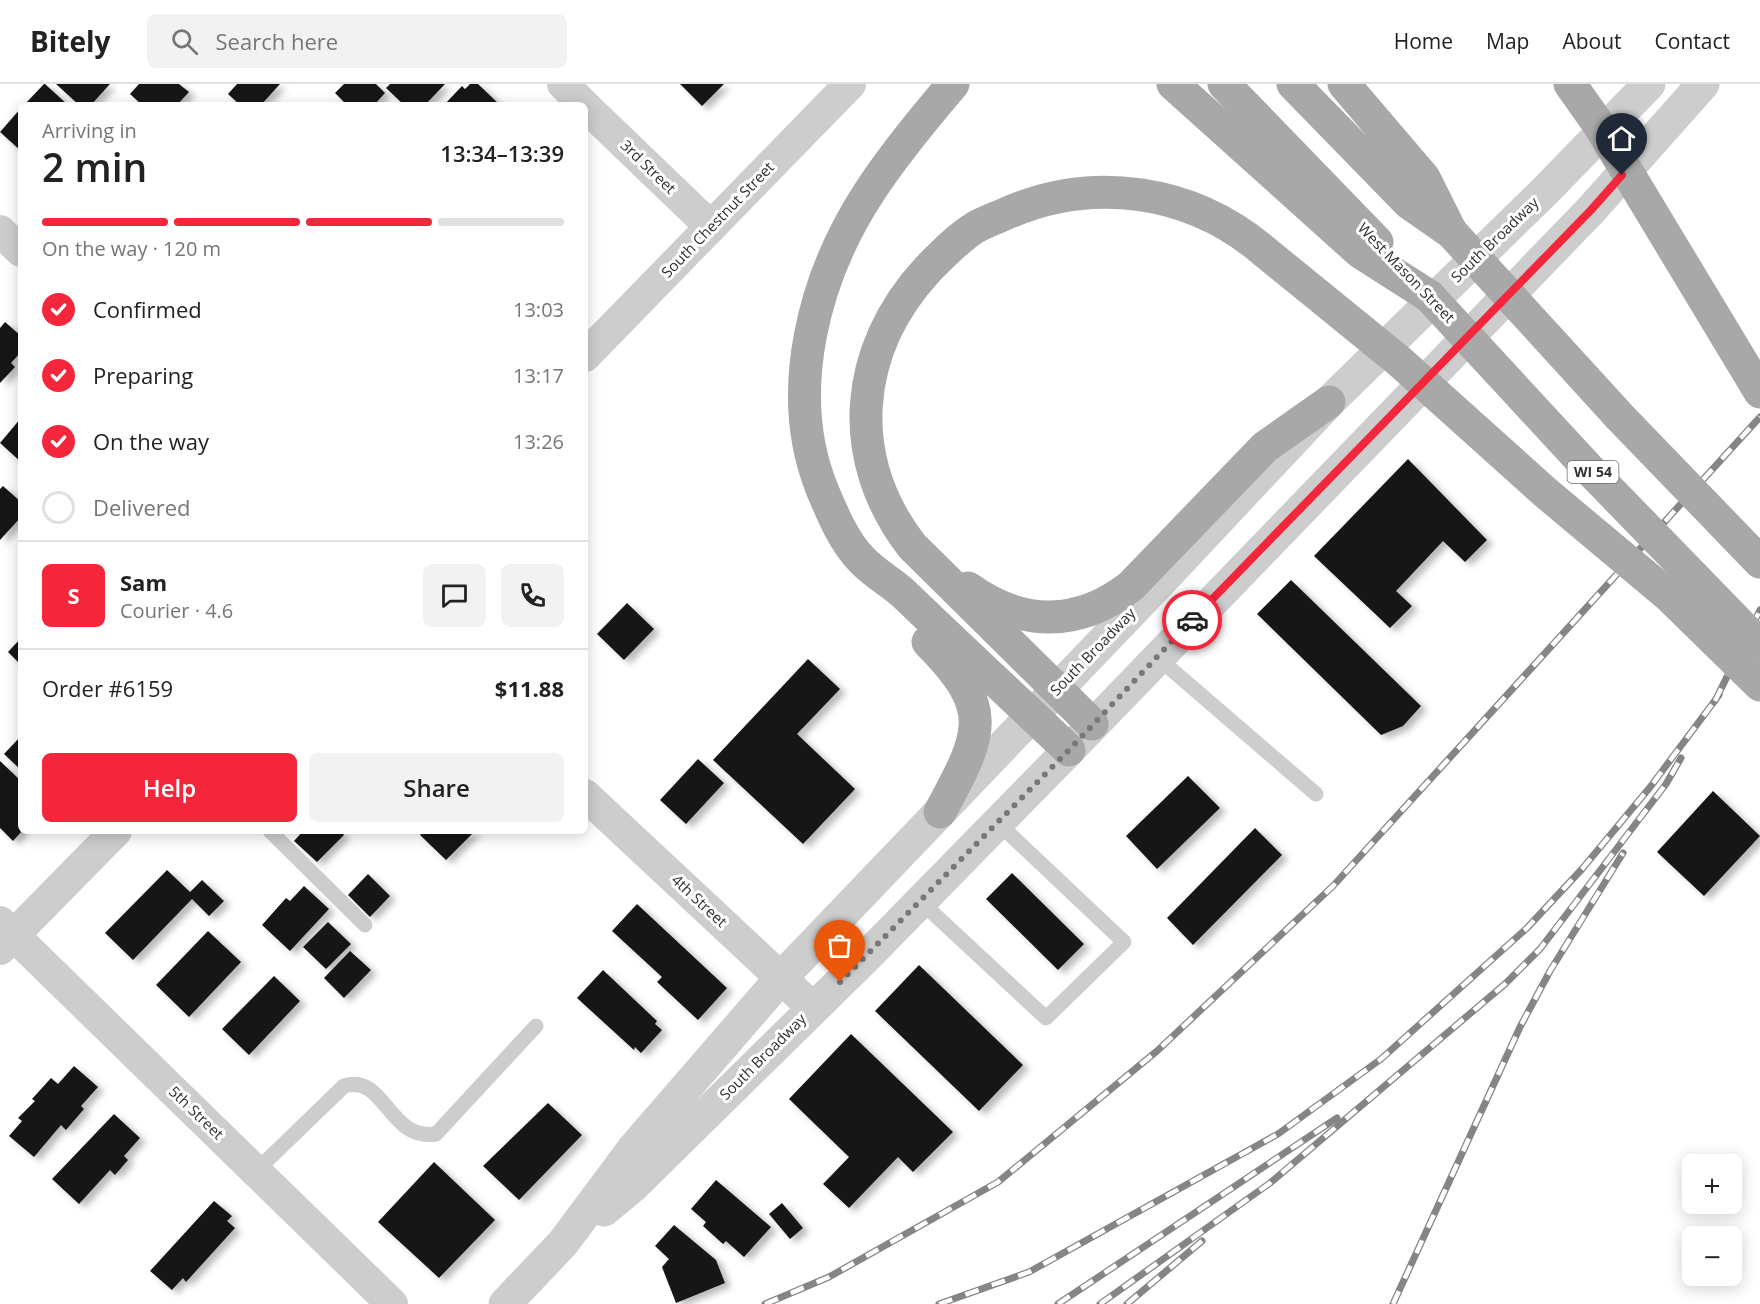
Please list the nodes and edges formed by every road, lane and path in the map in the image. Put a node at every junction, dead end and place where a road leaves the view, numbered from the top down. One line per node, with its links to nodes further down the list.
1 (562, 84): 11 (street, 3rd Street)
2 (850, 84): 13 (street, South Chestnut Street)
3 (953, 84): 22 (main road)
4 (1173, 84): 17 (main road)
5 (1224, 84): 17 (main road, West Mason Street / WI 54)
6 (1293, 84): 15 (main road)
7 (1344, 84): 15 (main road)
8 (1570, 84): 19 (main road, bridge)
9 (1649, 84): 20 (street, South Broadway)
10 (1703, 84): 25 (street, South Broadway)
11 (582, 102)
12 (588, 108): 13 (street, 3rd Street)
13 (711, 227): 18 (street, South Chestnut Street)
14 (0, 231): 16 (street)
15 (1452, 232): 23 (main road, bridge)
16 (18, 248)
17 (1429, 296): 24 (main road, West Mason Street / WI 54, bridge)
18 (588, 353)
19 (1760, 392)
20 (1329, 402): 21 (main road); 27 (street, South Broadway)
21 (912, 546): 26 (main road, bridge); 27 (main road)
22 (862, 560): 28 (main road); 33 (main road)
23 (1760, 562)
24 (1760, 645)
25 (1157, 657): 29 (street, South Broadway); 31 (lane)
26 (1760, 685)
27 (1056, 689): 28 (street, South Broadway); 29 (main road)
28 (1032, 715): 30 (main road); 33 (street, South Broadway)
29 (1092, 724): 30 (street, South Broadway)
30 (1069, 750): 34 (street, South Broadway)
31 (1316, 794)
32 (588, 798): 40 (street, 4th Street)
33 (939, 812): 40 (street, South Broadway)
34 (997, 822): 37 (street, South Broadway); 37 (lane)
35 (113, 834): 39 (street)
36 (273, 834): 38 (lane)
37 (920, 901): 41 (street, South Broadway)
38 (365, 925)
39 (4, 935): 43 (street, 5th Street)
40 (781, 978): 41 (street, 4th Street); 44 (street, South Broadway)
41 (813, 1008): 44 (street, South Broadway)
42 (536, 1026): 43 (lane)
43 (256, 1171): 45 (street, 5th Street)
44 (562, 1243): 46 (street, South Broadway)
45 (393, 1304)
46 (504, 1304)

